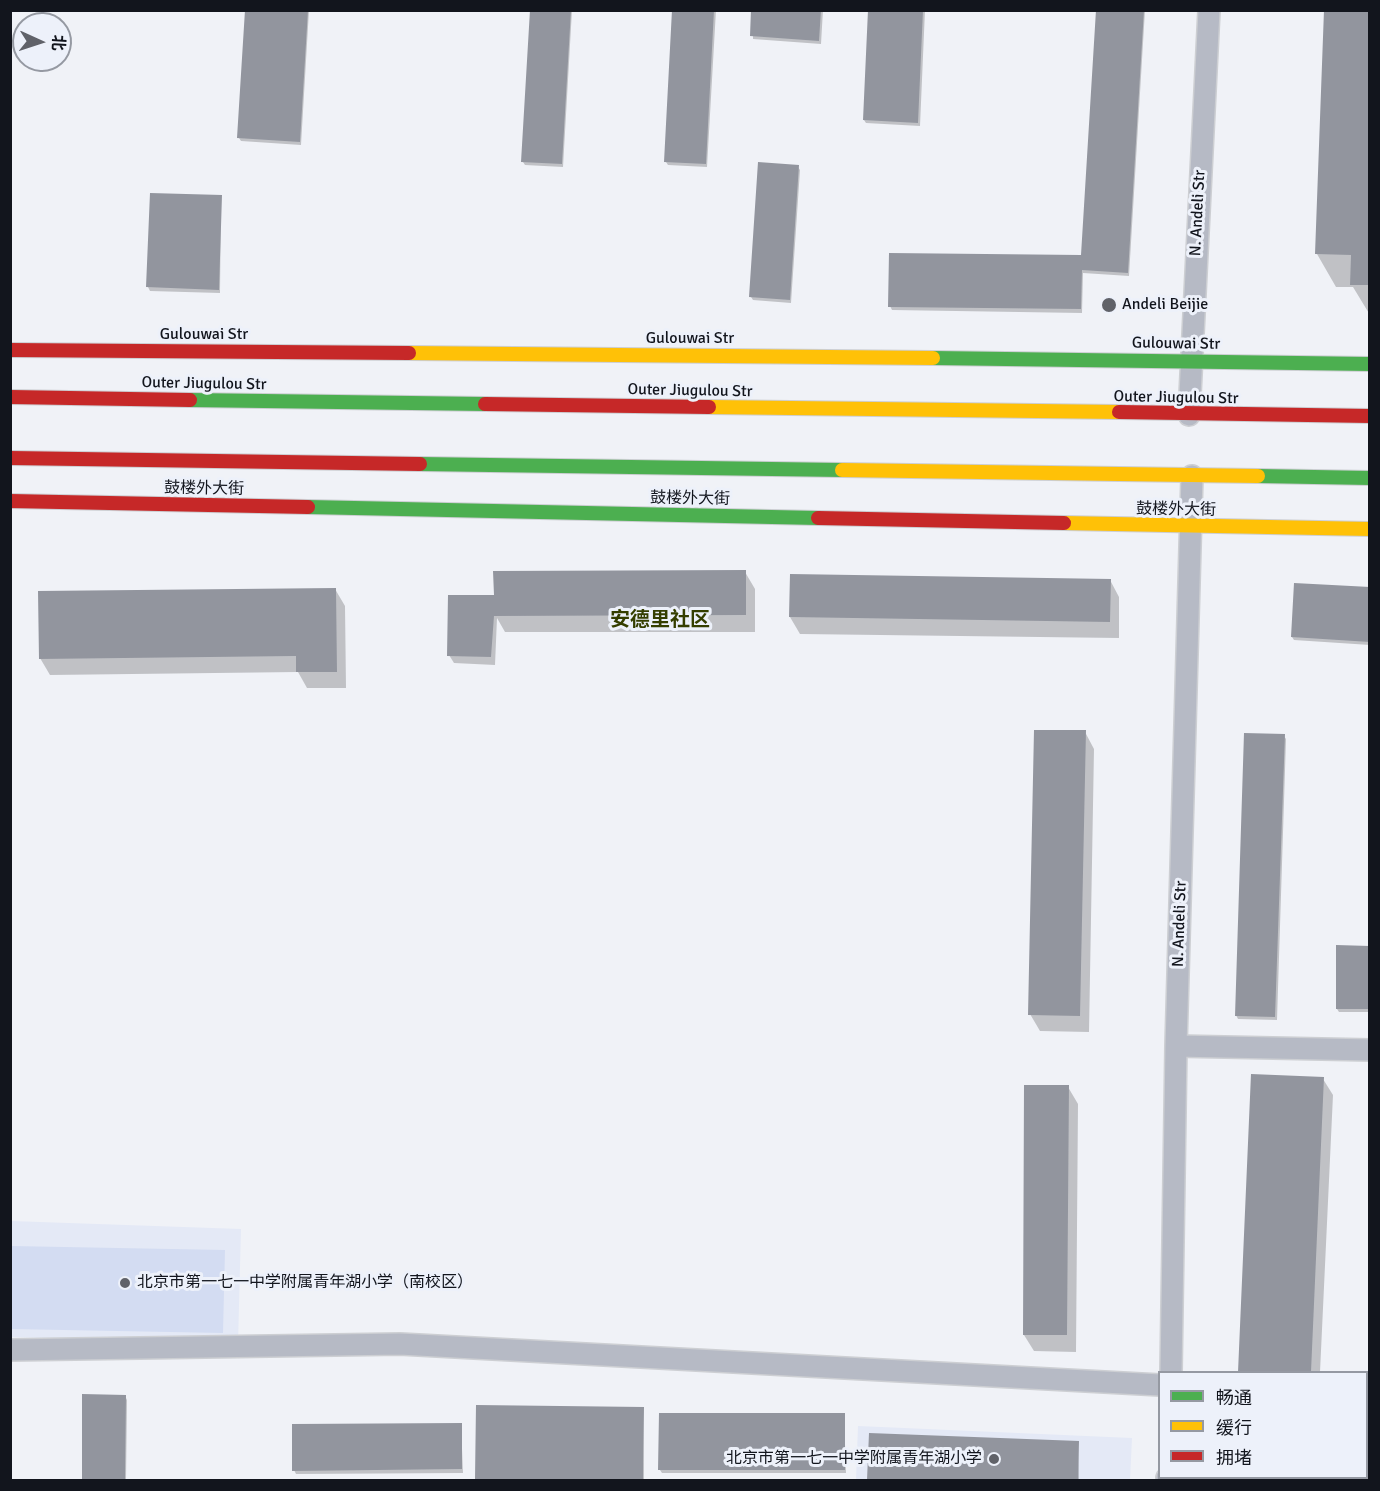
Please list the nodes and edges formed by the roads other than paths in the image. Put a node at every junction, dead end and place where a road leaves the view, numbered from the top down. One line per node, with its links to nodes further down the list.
1 (1209, 10): 3 (street, N. Andeli Str)
2 (10, 350): 3 (street, Gulouwai Str)
3 (1190, 360): 4 (street, Gulouwai Str); 6 (street, N. Andeli Str)
4 (1370, 364)
5 (10, 397): 6 (street, Outer Jiugulou Str)
6 (1189, 415): 7 (street, Outer Jiugulou Str)
7 (1370, 416)
8 (10, 458): 9 (street, 鼓楼外大街)
9 (1192, 476): 10 (street, 鼓楼外大街); 12 (street, N. Andeli Str)
10 (1370, 478)
11 (10, 501): 12 (street, 鼓楼外大街)
12 (1191, 527): 13 (street, 鼓楼外大街); 14 (street, N. Andeli Str)
13 (1370, 529)
14 (1176, 1046): 15 (street); 17 (street, N. Andeli Str)
15 (1370, 1050)
16 (10, 1350): 18 (street)
17 (1171, 1371)
18 (1158, 1385)

